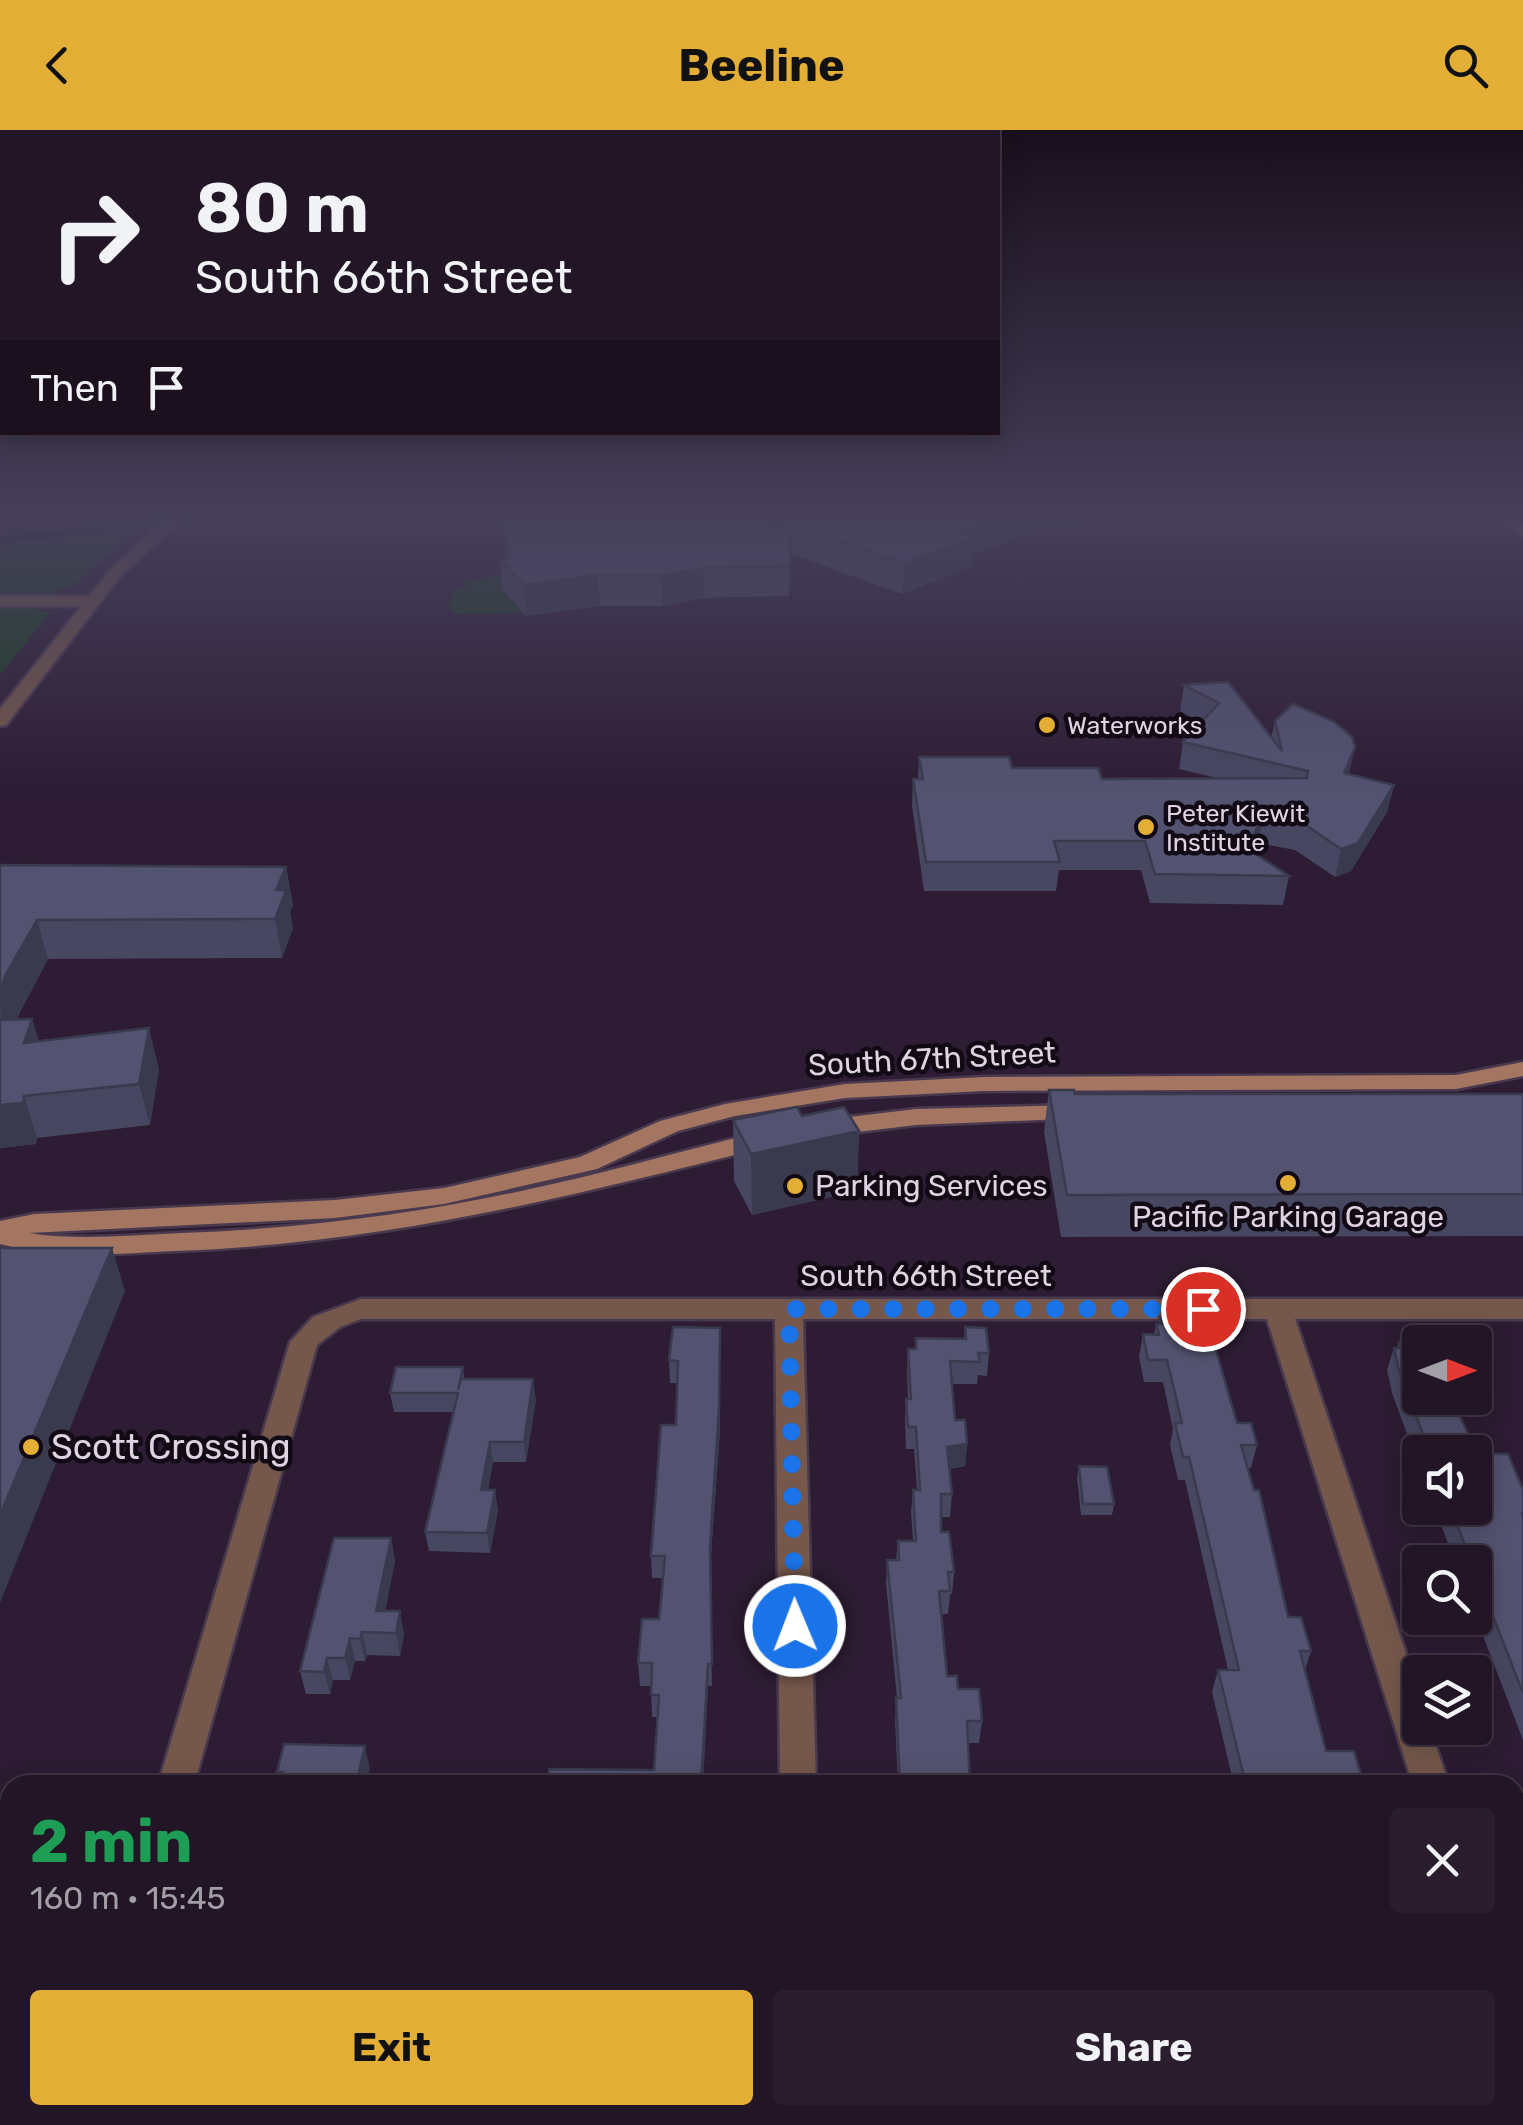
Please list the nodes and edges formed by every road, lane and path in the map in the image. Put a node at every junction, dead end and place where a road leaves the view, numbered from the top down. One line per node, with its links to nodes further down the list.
1 (83, 612): 2 (street)
2 (0, 721)
3 (1523, 1069): 7 (main road, South 67th Street)
4 (1523, 1083): 5 (main road)
5 (1426, 1106)
6 (1098, 1113): 7 (main road, South 67th Street)
7 (0, 1232)
8 (789, 1309): 9 (street, South 66th Street); 11 (street, South 66th Street); 12 (street)
9 (1278, 1309): 10 (street, South 66th Street); 13 (street)
10 (1523, 1309)
11 (179, 1775)
12 (798, 1775)
13 (1428, 1775)

